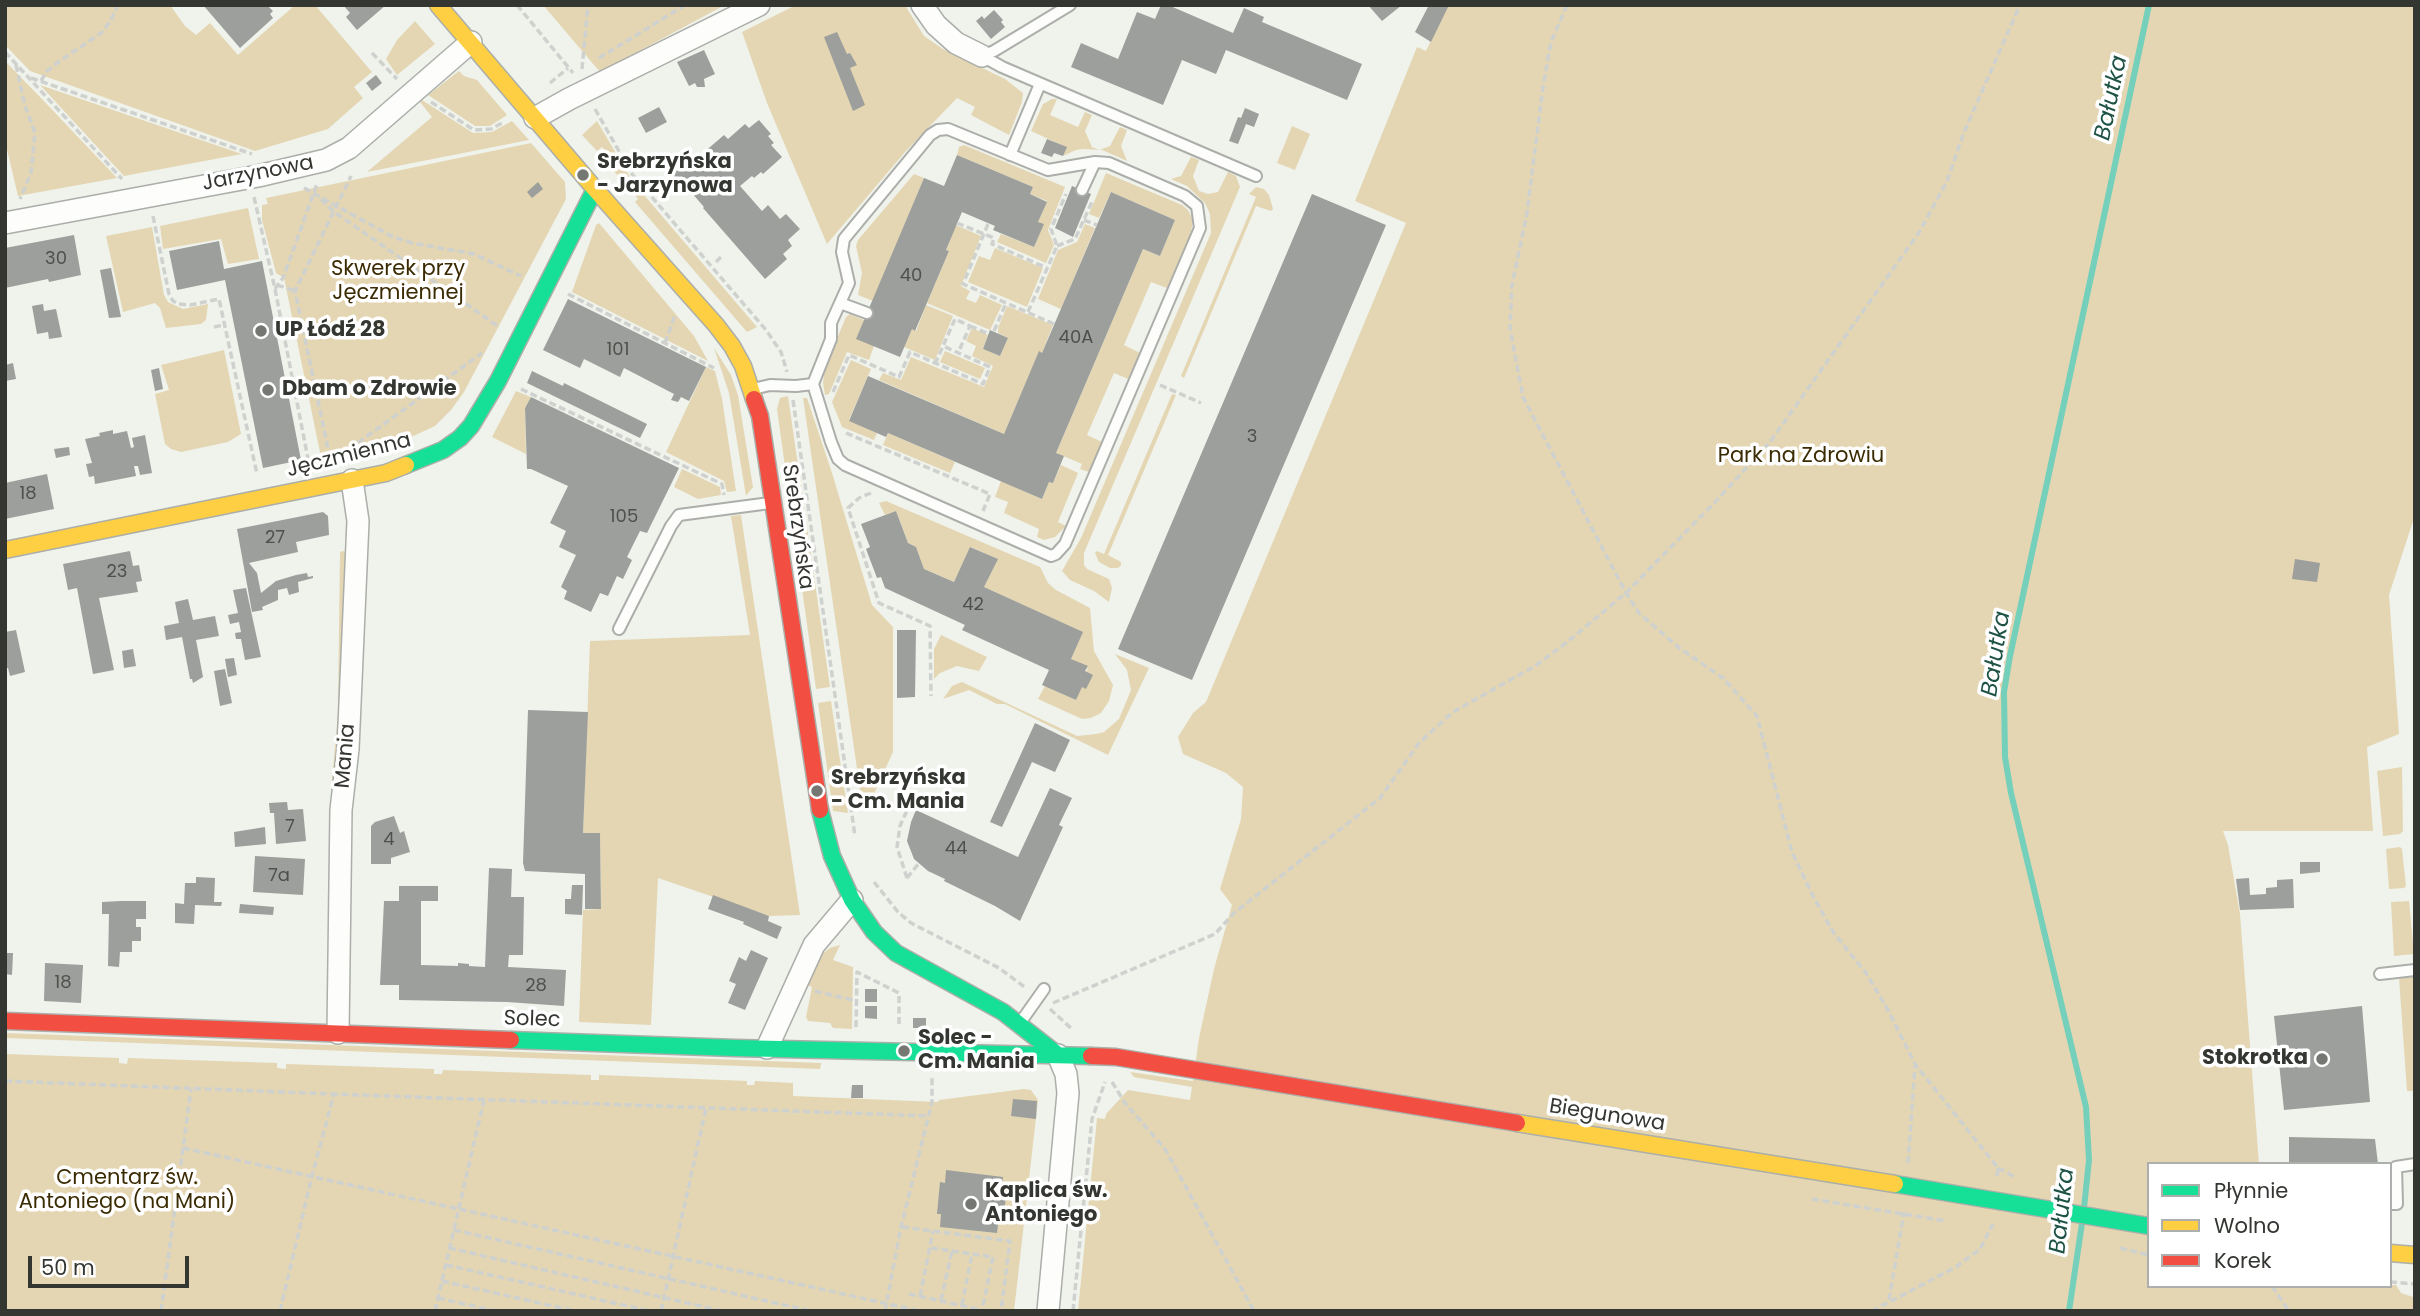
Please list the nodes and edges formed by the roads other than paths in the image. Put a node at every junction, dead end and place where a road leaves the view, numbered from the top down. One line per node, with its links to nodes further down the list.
1 (438, 5): 5 (main road, Srebrzyńska)
2 (759, 5): 8 (street)
3 (922, 5): 6 (street)
4 (1070, 5): 6 (lane)
5 (471, 42): 8 (main road, Srebrzyńska); 14 (street, Jarzynowa)
6 (982, 56): 7 (lane)
7 (1040, 83): 9 (lane); 11 (lane)
8 (535, 118): 12 (main road, Srebrzyńska)
9 (1010, 155): 10 (lane); 15 (lane)
10 (1095, 162): 13 (lane); 17 (lane)
11 (1256, 176)
12 (595, 189): 18 (main road, Srebrzyńska); 19 (main road, Jęczmienna)
13 (1082, 190)
14 (5, 223)
15 (841, 303): 16 (lane); 17 (lane)
16 (867, 313)
17 (813, 384): 18 (lane)
18 (753, 389): 20 (main road, Srebrzyńska)
19 (352, 480): 21 (main road, Jęczmienna); 29 (street, Mania)
20 (772, 502): 22 (lane); 23 (main road, Srebrzyńska)
21 (5, 550)
22 (619, 629)
23 (852, 900): 28 (main road, Srebrzyńska); 30 (street)
24 (2415, 970): 25 (lane)
25 (2380, 974)
26 (1041, 993): 28 (lane)
27 (5, 1021): 29 (main road, Solec)
28 (1020, 1023): 31 (main road, Srebrzyńska)
29 (338, 1033): 30 (main road, Solec)
30 (767, 1048): 31 (main road, Solec)
31 (1058, 1055): 34 (main road, Biegunowa); 37 (street)
32 (2415, 1164): 33 (lane)
33 (2392, 1204)
34 (2147, 1226)
35 (2392, 1253): 36 (main road)
36 (2415, 1255)
37 (1048, 1311)

